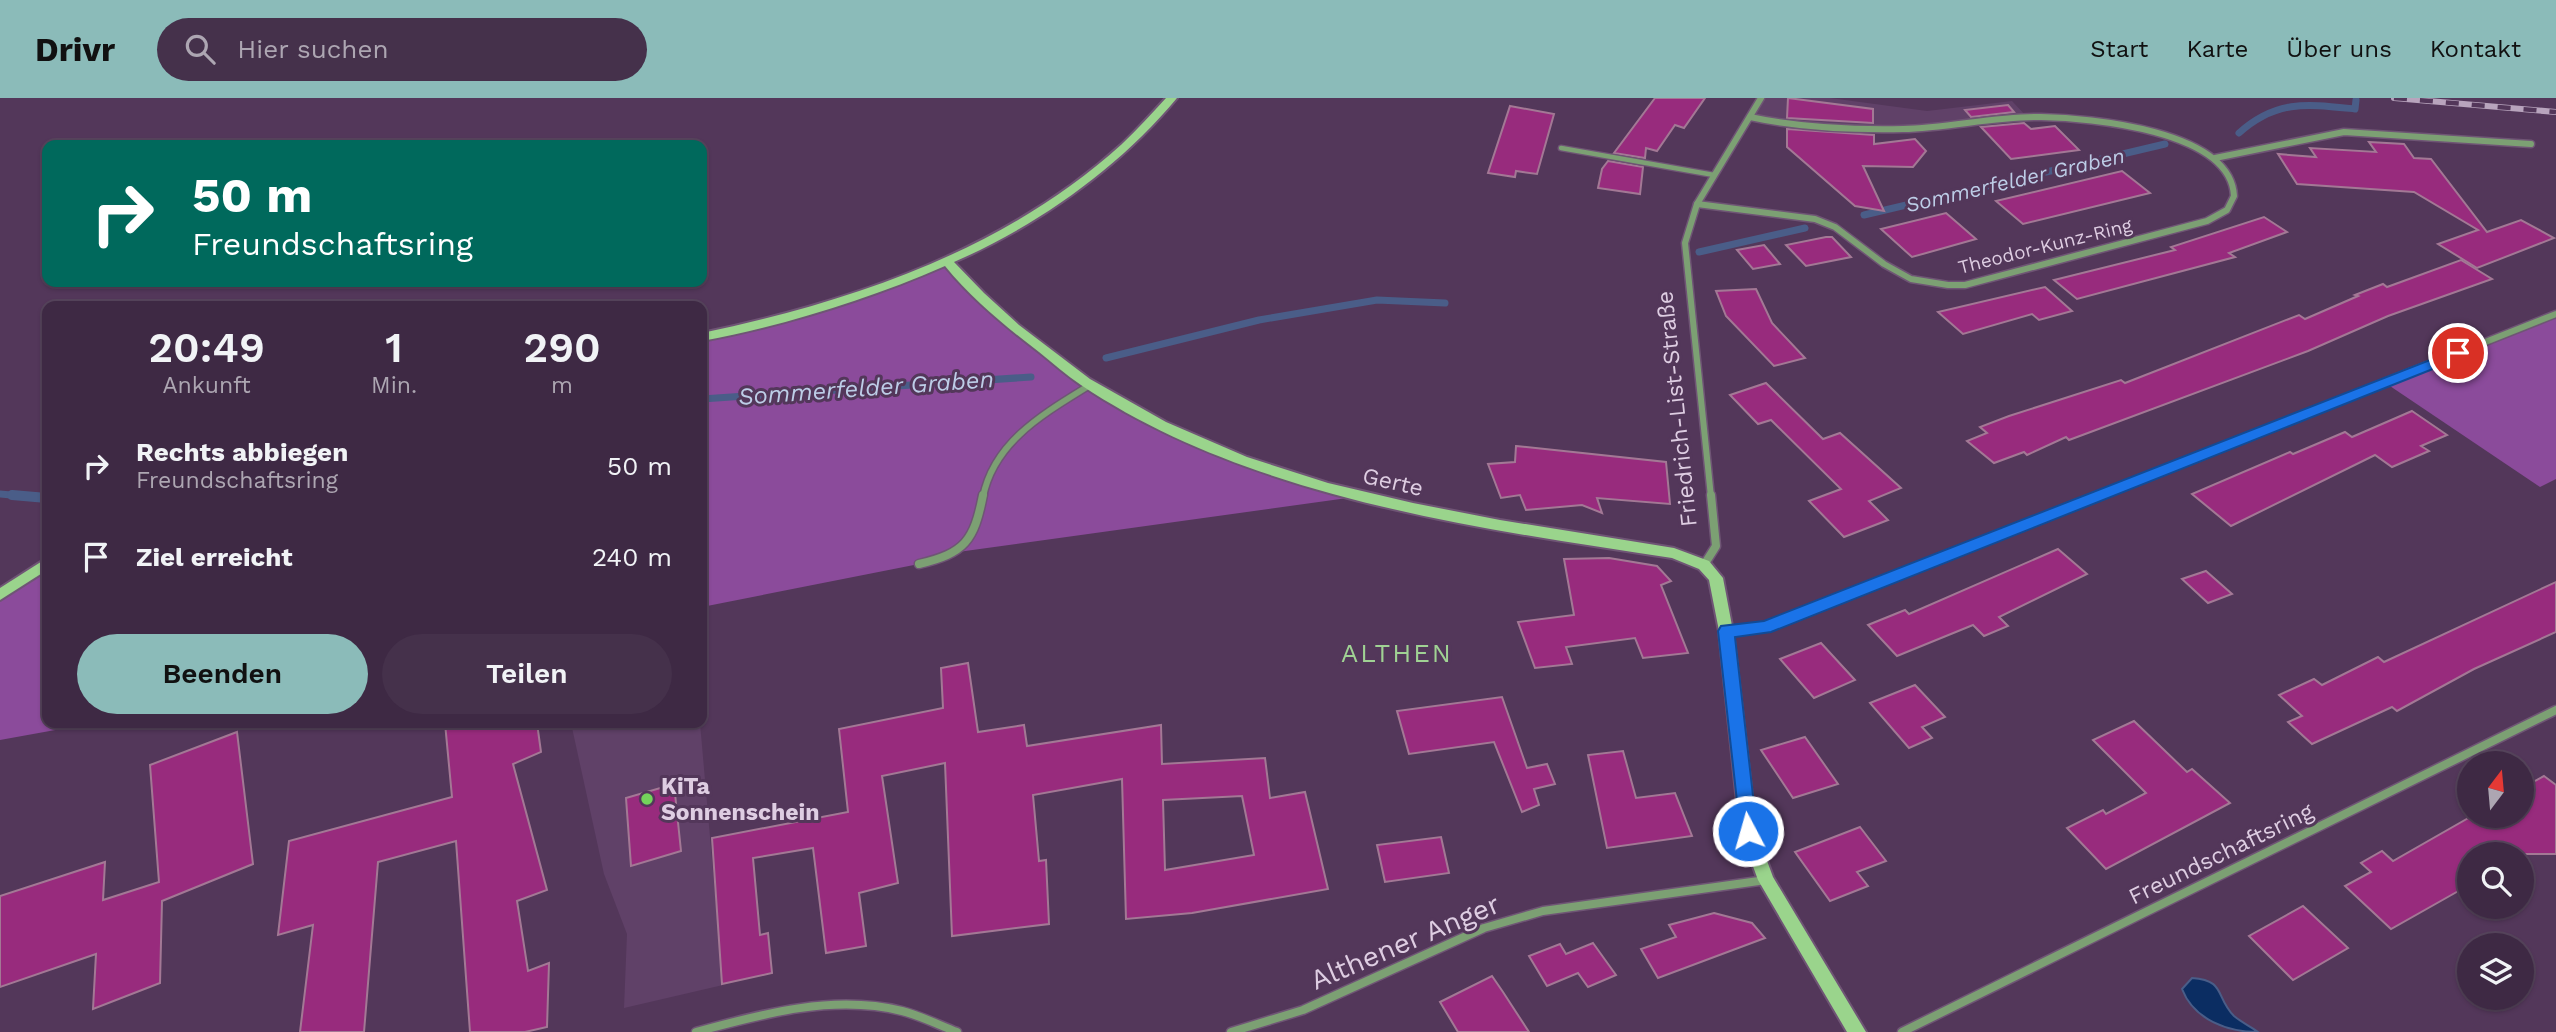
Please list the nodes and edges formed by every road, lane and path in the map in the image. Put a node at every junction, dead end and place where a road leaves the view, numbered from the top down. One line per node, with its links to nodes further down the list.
1 (1172, 98): 9 (street)
2 (1761, 98): 3 (street, Friedrich-List-Straße)
3 (1749, 117): 6 (street, Theodor-Kunz-Ring); 7 (street, Friedrich-List-Straße)
4 (2531, 144): 6 (street)
5 (1561, 148): 7 (lane)
6 (2215, 158): 8 (street, Theodor-Kunz-Ring)
7 (1714, 175): 8 (street, Friedrich-List-Straße)
8 (1697, 204): 14 (street, Friedrich-List-Straße)
9 (947, 261): 11 (street); 12 (street, Gerte)
10 (2556, 314): 17 (street)
11 (707, 336)
12 (1090, 386): 13 (street); 14 (street, Gerte)
13 (919, 564)
14 (1704, 565): 17 (street)
15 (42, 566): 16 (street)
16 (0, 595)
17 (1726, 631): 19 (street)
18 (2556, 710): 24 (street, Freundschaftsring)
19 (1766, 880): 22 (street, Althener Anger); 23 (street)
20 (696, 1032): 21 (street)
21 (957, 1032)
22 (1231, 1032)
23 (1857, 1032)
24 (1902, 1032)

